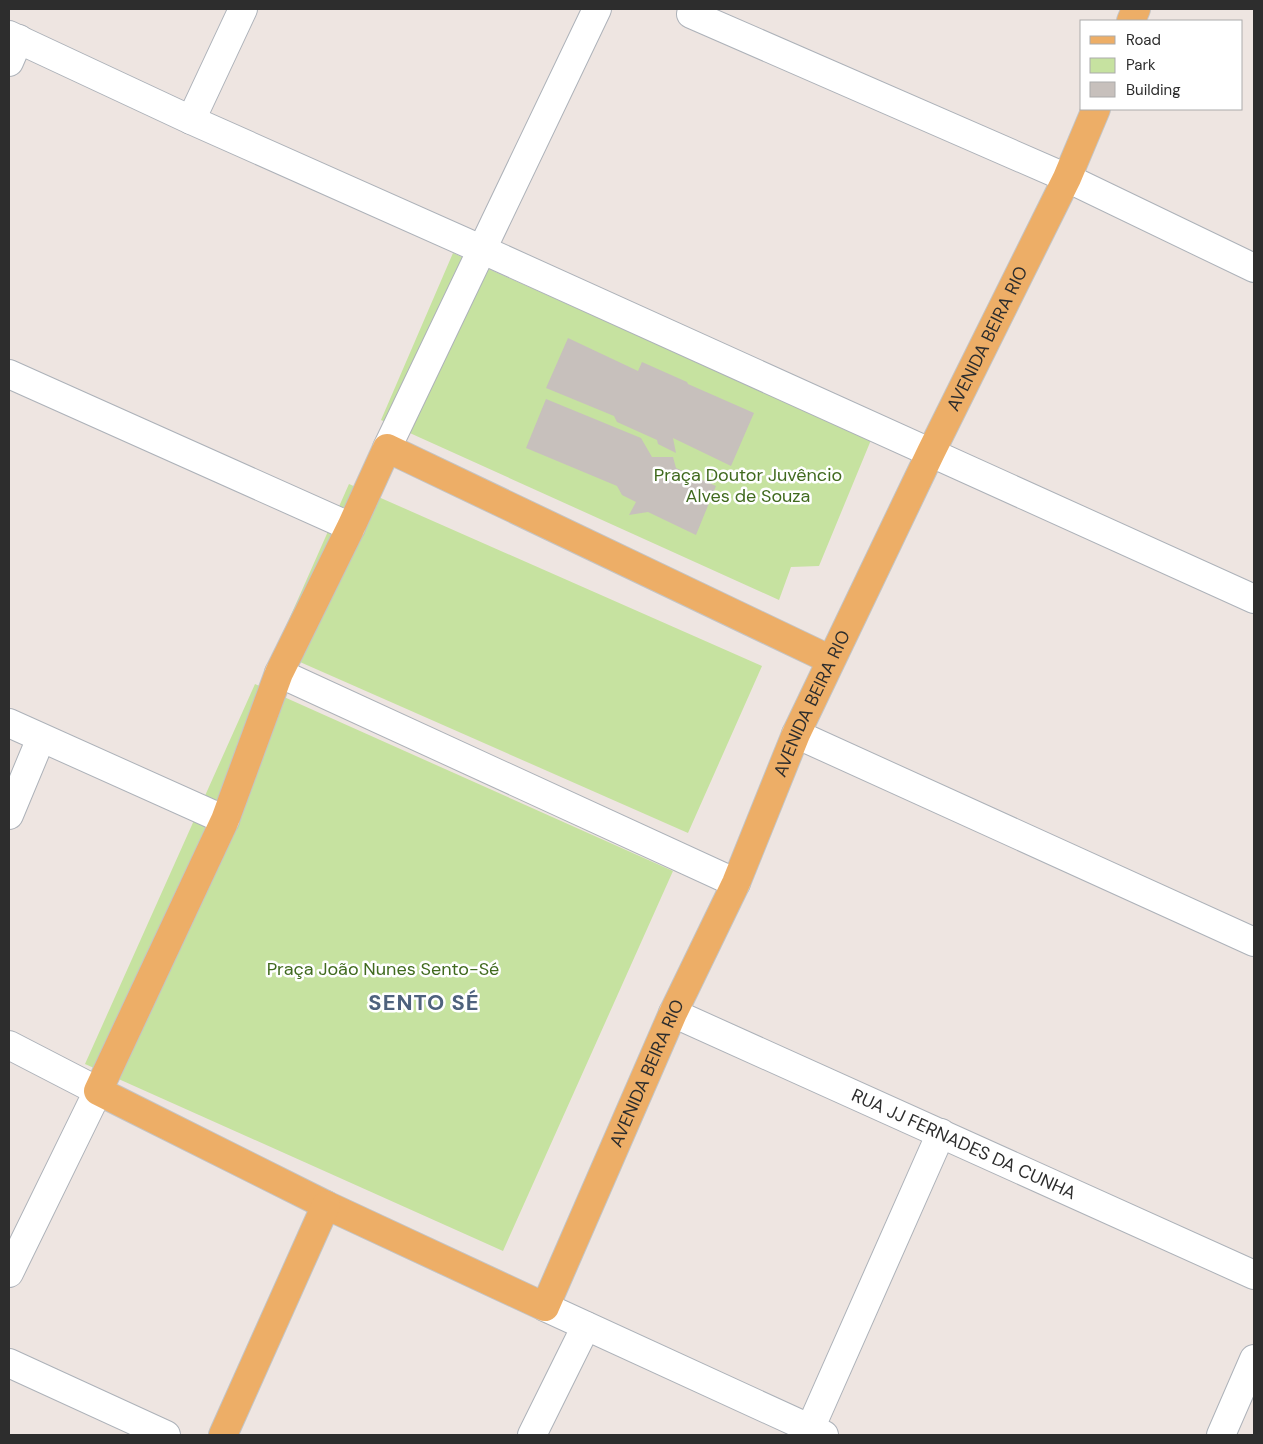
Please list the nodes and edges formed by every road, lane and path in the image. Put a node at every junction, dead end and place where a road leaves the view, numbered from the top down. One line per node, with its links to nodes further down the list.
1 (244, 9): 6 (street)
2 (598, 9): 8 (street)
3 (692, 14): 7 (street)
4 (12, 46): 6 (street)
5 (1096, 110): 7 (main road, AVENIDA BEIRA RIO)
6 (191, 120): 8 (street)
7 (1067, 178): 9 (street); 12 (main road, AVENIDA BEIRA RIO)
8 (483, 250): 11 (street); 12 (street)
9 (1254, 268)
10 (9, 374): 13 (street)
11 (388, 448): 13 (main road); 15 (main road)
12 (931, 452): 14 (street); 15 (main road, AVENIDA BEIRA RIO)
13 (351, 526): 16 (main road)
14 (1254, 599)
15 (832, 660): 18 (main road, AVENIDA BEIRA RIO)
16 (278, 673): 21 (main road); 22 (street)
17 (9, 723): 19 (street)
18 (796, 734): 22 (main road, AVENIDA BEIRA RIO); 23 (street)
19 (41, 738): 20 (street); 21 (street)
20 (9, 815)
21 (225, 820): 26 (main road)
22 (736, 883): 24 (main road, AVENIDA BEIRA RIO)
23 (1254, 942)
24 (673, 1013): 27 (street, RUA JJ FERNADES DA CUNHA); 31 (main road, AVENIDA BEIRA RIO)
25 (9, 1045): 26 (street)
26 (98, 1091): 28 (main road); 29 (street)
27 (941, 1133): 30 (street, RUA JJ FERNADES DA CUNHA); 35 (street)
28 (326, 1205): 31 (main road); 37 (main road)
29 (9, 1273)
30 (1254, 1276)
31 (544, 1307): 32 (street)
32 (586, 1326): 35 (street); 38 (street)
33 (1254, 1359): 39 (street)
34 (9, 1363): 36 (street)
35 (817, 1432)
36 (166, 1435)
37 (223, 1435)
38 (532, 1435)
39 (1220, 1435)

